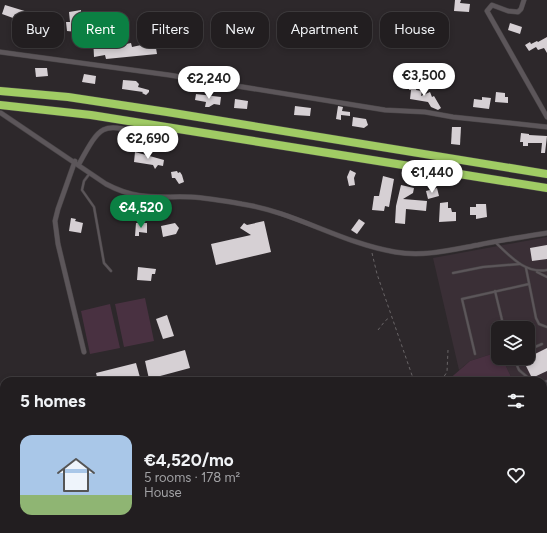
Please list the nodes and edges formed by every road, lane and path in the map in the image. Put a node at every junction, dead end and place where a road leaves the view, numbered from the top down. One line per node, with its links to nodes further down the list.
1 (524, 0): 5 (street)
2 (0, 52): 6 (street)
3 (0, 91): 10 (highway)
4 (1, 109): 8 (street); 11 (highway)
5 (547, 117)
6 (547, 127)
7 (150, 135): 8 (street)
8 (77, 163): 9 (street); 31 (street)
9 (91, 172): 14 (street); 18 (lane)
10 (547, 174)
11 (547, 188)
12 (547, 233): 13 (street)
13 (494, 242): 14 (street); 15 (lane)
14 (371, 246): 24 (path)
15 (520, 264): 16 (lane); 20 (lane)
16 (526, 268): 19 (lane); 22 (lane)
17 (547, 270): 19 (lane)
18 (111, 271)
19 (537, 272): 21 (lane)
20 (453, 273)
21 (547, 277)
22 (529, 284): 23 (lane); 26 (lane)
23 (495, 291): 25 (lane); 32 (lane)
24 (391, 316): 27 (path); 34 (path)
25 (502, 321)
26 (547, 327)
27 (378, 330)
28 (542, 344): 29 (lane)
29 (535, 347)
30 (448, 350): 35 (path)
31 (84, 352)
32 (475, 354)
33 (517, 365): 36 (lane)
34 (413, 377)
35 (444, 377)
36 (527, 377)

